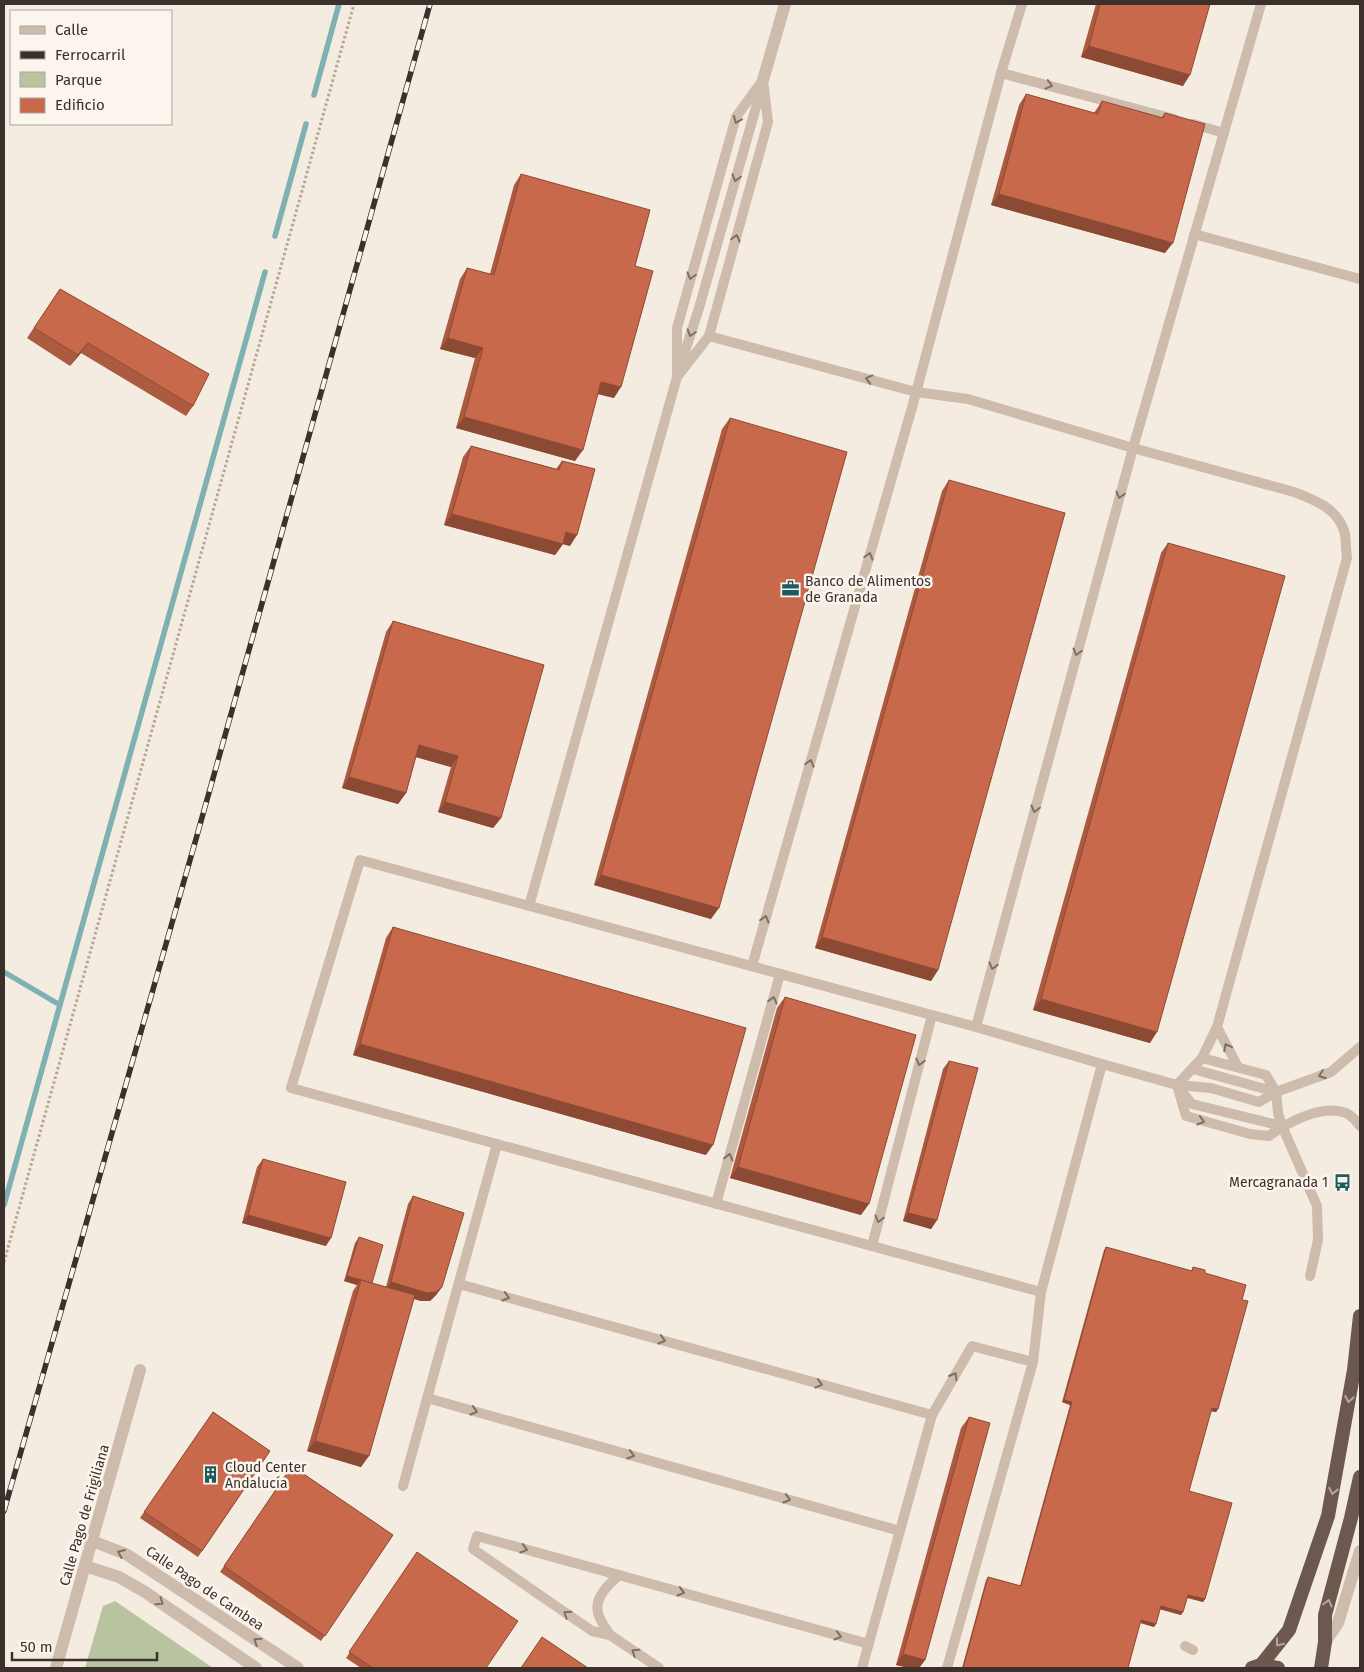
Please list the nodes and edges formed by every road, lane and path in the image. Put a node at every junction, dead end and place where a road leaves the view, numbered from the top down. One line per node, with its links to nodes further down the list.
1 (354, 4): 32 (path)
2 (785, 4): 6 (street)
3 (1022, 4): 5 (lane)
4 (1260, 4): 7 (lane)
5 (1002, 72): 7 (lane, one-way to 7); 12 (lane)
6 (764, 80): 10 (lane, one-way to 6); 11 (lane, one-way to 11); 11 (lane, one-way to 11)
7 (1224, 133): 8 (lane)
8 (1194, 234): 9 (lane); 13 (lane)
9 (1360, 279)
10 (709, 336): 11 (lane); 12 (lane, one-way to 10)
11 (676, 377): 14 (lane)
12 (916, 392): 13 (lane); 15 (lane, one-way to 12)
13 (1132, 448): 18 (lane, one-way to 18); 19 (lane)
14 (529, 906): 15 (lane); 29 (lane)
15 (752, 966): 16 (lane)
16 (780, 974): 17 (lane); 30 (lane, one-way to 16)
17 (932, 1015): 18 (lane); 31 (lane, one-way to 31)
18 (976, 1027): 22 (lane)
19 (1217, 1027): 21 (lane); 23 (lane, one-way to 19)
20 (1360, 1047): 26 (lane, one-way to 26)
21 (1202, 1058): 23 (lane); 24 (lane)
22 (1102, 1064): 25 (lane); 35 (lane)
23 (1238, 1067): 26 (lane)
24 (1193, 1069): 25 (lane); 26 (lane)
25 (1177, 1085): 26 (lane); 27 (lane); 27 (lane, one-way to 27)
26 (1276, 1092): 27 (lane)
27 (1282, 1126): 28 (lane); 33 (lane)
28 (1360, 1126)
29 (497, 1144): 30 (lane); 34 (lane)
30 (716, 1204): 31 (lane)
31 (872, 1246): 35 (lane)
32 (4, 1262)
33 (1310, 1276)
34 (459, 1284): 39 (lane); 40 (lane, one-way to 40)
35 (1041, 1292): 37 (lane)
36 (1360, 1316): 51 (highway, one-way to 51)
37 (1033, 1362): 40 (lane, one-way to 37); 57 (lane)
38 (140, 1370): 44 (street, Calle Pago de Frigiliana)
39 (427, 1398): 42 (lane); 43 (lane, one-way to 43)
40 (932, 1415): 43 (lane)
41 (1360, 1477): 49 (highway, one-way to 41)
42 (404, 1486)
43 (900, 1531): 50 (lane)
44 (92, 1541): 46 (street, Calle Pago de Frigiliana); 54 (street, Calle Pago de Cambea, one-way to 44)
45 (1360, 1551): 49 (street)
46 (85, 1566): 52 (street, Calle Pago de Frigiliana); 53 (street, one-way to 53)
47 (619, 1575): 48 (lane); 48 (lane, one-way to 47); 50 (lane, one-way to 50)
48 (610, 1635): 55 (lane, one-way to 48)
49 (1325, 1642): 59 (highway)
50 (869, 1644): 56 (lane)
51 (1257, 1667): 58 (highway)
52 (56, 1668)
53 (256, 1668)
54 (298, 1668)
55 (659, 1668)
56 (862, 1668)
57 (948, 1668)
58 (1278, 1668)
59 (1321, 1668)

